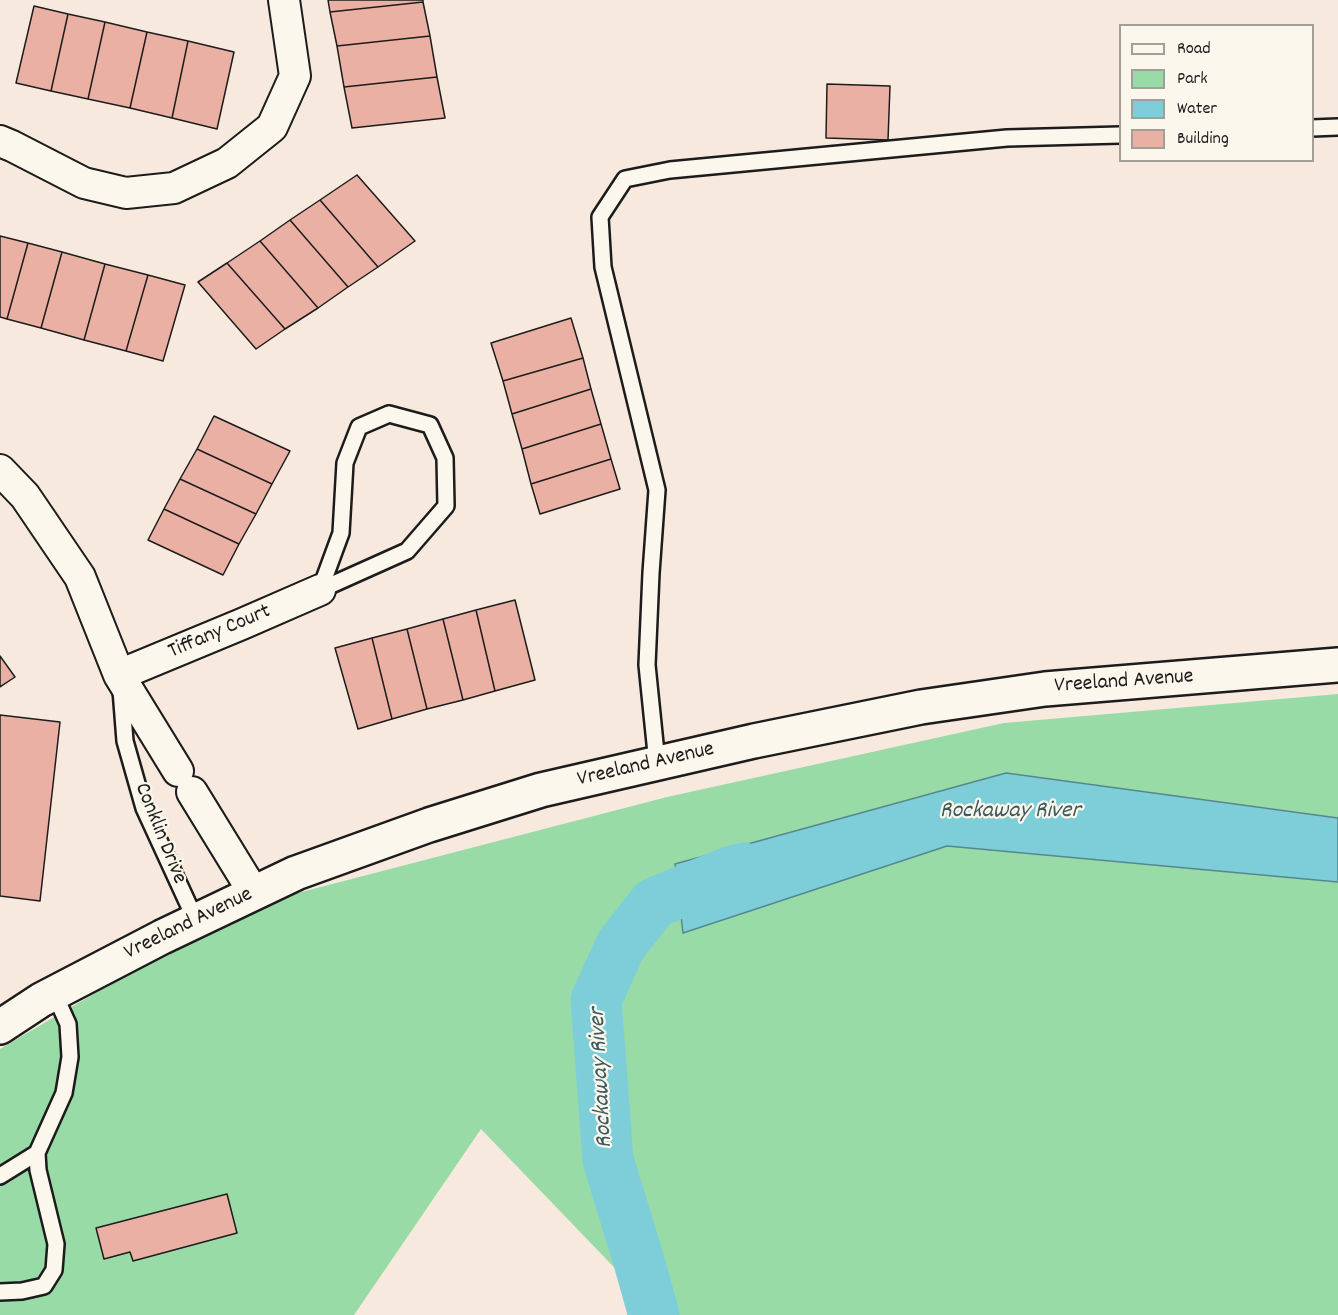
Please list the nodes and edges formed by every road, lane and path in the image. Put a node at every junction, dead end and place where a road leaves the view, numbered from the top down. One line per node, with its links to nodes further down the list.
1 (284, 0): 5 (street)
2 (1338, 127): 3 (lane)
3 (1314, 128)
4 (1119, 135): 10 (lane)
5 (0, 141)
6 (0, 470): 9 (street, Conklin Drive)
7 (320, 590): 7 (lane, Tiffany Court); 9 (street, Tiffany Court)
8 (1338, 665): 10 (street, Vreeland Avenue)
9 (119, 675): 11 (street, Conklin Drive); 12 (lane, Conklin Drive)
10 (657, 763): 11 (street, Vreeland Avenue)
11 (254, 893): 12 (street, Vreeland Avenue)
12 (196, 921): 13 (street, Vreeland Avenue)
13 (54, 993): 14 (street, Vreeland Avenue); 15 (lane)
14 (0, 1027)
15 (36, 1153): 16 (lane); 17 (lane)
16 (0, 1176)
17 (0, 1292)

